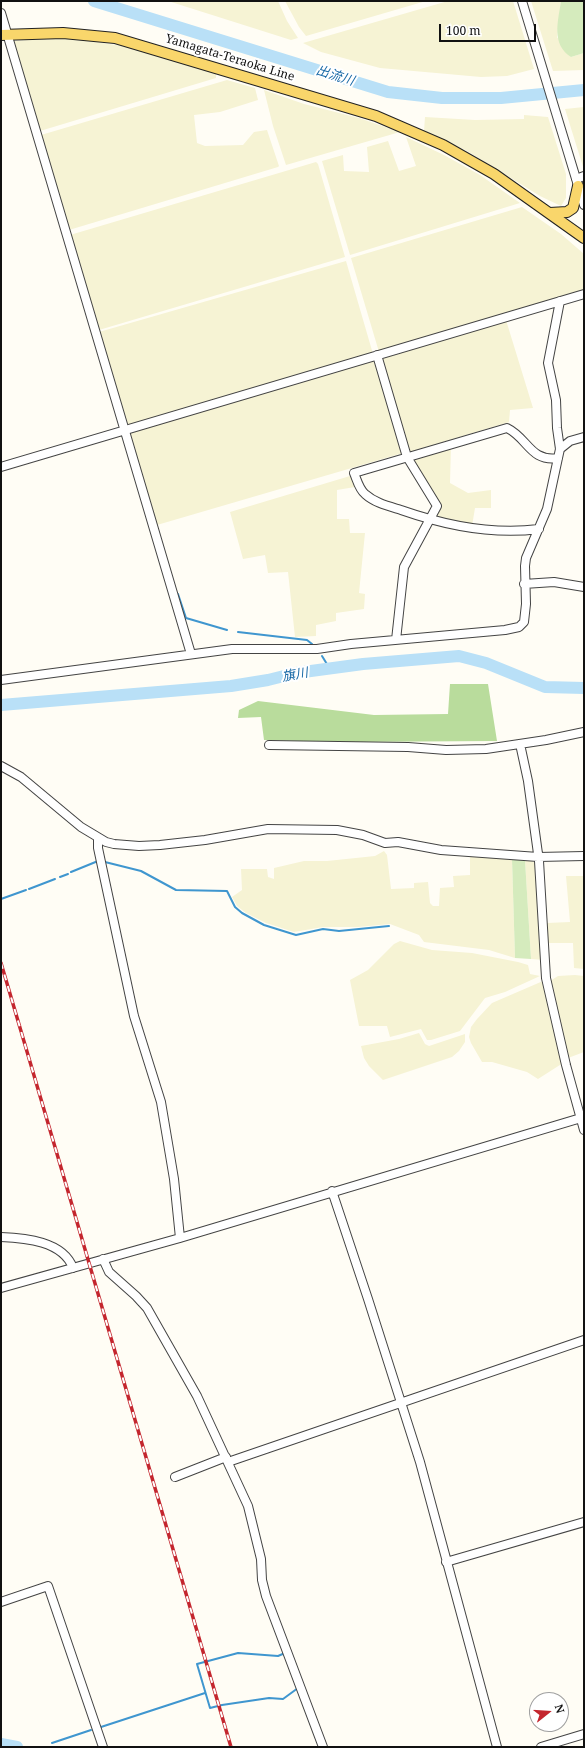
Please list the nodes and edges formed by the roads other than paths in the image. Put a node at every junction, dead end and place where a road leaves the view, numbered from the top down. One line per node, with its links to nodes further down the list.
1 (522, 1): 4 (street)
2 (1, 13): 3 (street)
3 (4, 35): 6 (main road, Yamagata-Teraoka Line); 11 (street)
4 (579, 180): 5 (street); 6 (main road)
5 (584, 205)
6 (550, 213): 7 (main road, Yamagata-Teraoka Line)
7 (584, 238)
8 (584, 294): 9 (street)
9 (560, 301): 10 (street); 13 (street)
10 (377, 355): 11 (street); 14 (street)
11 (126, 430): 16 (street); 22 (street)
12 (584, 437): 13 (street)
13 (560, 449): 15 (street)
14 (407, 457): 15 (street); 17 (street); 17 (street)
15 (558, 458): 18 (street)
16 (1, 467)
17 (430, 519): 18 (street); 21 (street)
18 (539, 529): 19 (street)
19 (524, 584): 20 (street); 21 (street)
20 (584, 586)
21 (396, 640): 22 (street)
22 (191, 654): 23 (street)
23 (1, 680)
24 (584, 732): 25 (street)
25 (520, 744): 26 (street); 30 (street)
26 (269, 745)
27 (1, 766): 28 (street)
28 (98, 838): 30 (street); 35 (street)
29 (584, 856): 30 (street)
30 (538, 857): 31 (street)
31 (582, 1118): 32 (street); 33 (street)
32 (584, 1130)
33 (332, 1192): 35 (street); 40 (street)
34 (1, 1236): 37 (street)
35 (180, 1238): 36 (street)
36 (104, 1259): 37 (street); 41 (street)
37 (73, 1268): 38 (street)
38 (1, 1288)
39 (584, 1340): 40 (street)
40 (400, 1402): 41 (street); 44 (street)
41 (227, 1460): 42 (street); 48 (street)
42 (175, 1477)
43 (584, 1522): 44 (street)
44 (446, 1562): 49 (street)
45 (1, 1602): 47 (street)
46 (584, 1734): 50 (street)
47 (103, 1747)
48 (323, 1747)
49 (497, 1747)
50 (541, 1747)

